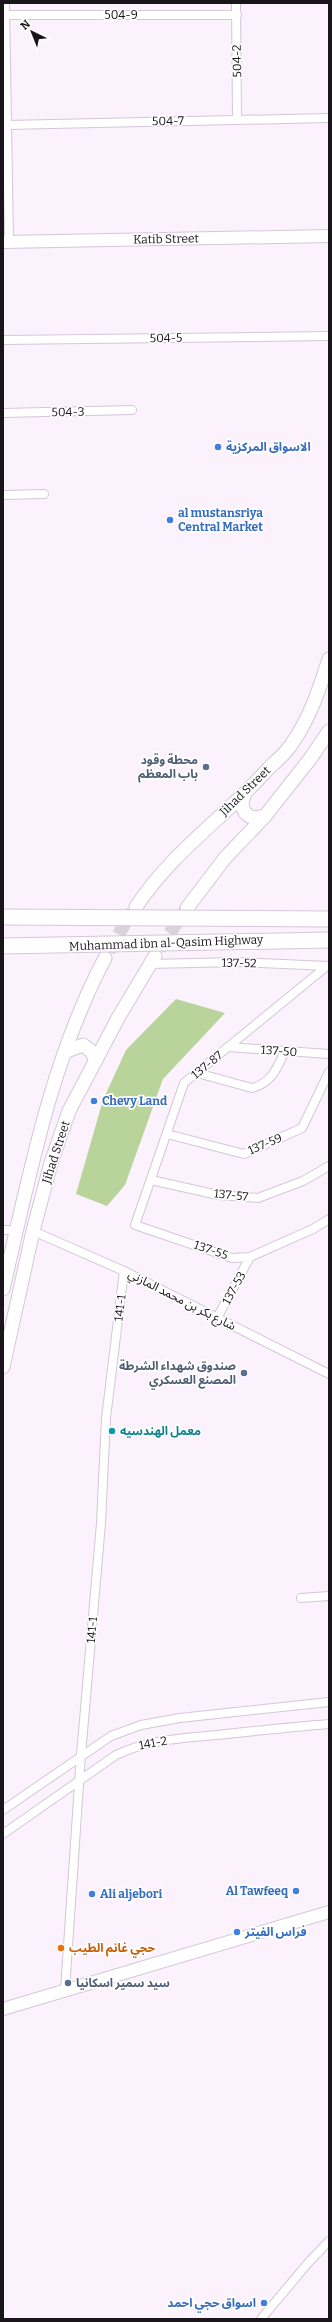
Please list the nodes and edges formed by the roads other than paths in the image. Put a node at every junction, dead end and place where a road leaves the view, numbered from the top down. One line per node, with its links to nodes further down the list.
1 (5, 3): 3 (street)
2 (236, 3): 4 (street, 504-2)
3 (5, 15): 4 (street, 504-9); 5 (street)
4 (236, 15): 7 (street, 504-2)
5 (4, 59): 8 (street)
6 (329, 118): 7 (street, 504-7)
7 (238, 120): 8 (street, 504-7)
8 (7, 125): 10 (street)
9 (329, 236): 10 (street, Katib Street)
10 (6, 242)
11 (329, 336): 12 (street, 504-5)
12 (3, 340)
13 (132, 410): 14 (street, 504-3)
14 (3, 414)
15 (44, 494): 16 (street)
16 (3, 495)
17 (329, 659): 19 (main road, Jihad Street)
18 (329, 731): 20 (main road)
19 (245, 794): 20 (main road); 21 (main road, Jihad Street)
20 (265, 816): 22 (main road)
21 (136, 907)
22 (187, 908)
23 (3, 917): 24 (highway, Muhammad ibn al-Qasim Highway, bridge)
24 (329, 920)
25 (329, 940): 26 (highway, Muhammad ibn al-Qasim Highway, bridge)
26 (3, 946)
27 (105, 958): 31 (main road, Jihad Street)
28 (152, 960): 29 (street, 137-52); 34 (main road, Jihad Street)
29 (328, 966): 30 (street, 137-87)
30 (228, 1047): 32 (street, 137-50); 36 (street, 137-87)
31 (67, 1051): 34 (main road); 43 (main road, Jihad Street)
32 (285, 1051): 33 (street, 137-50); 36 (street)
33 (329, 1054)
34 (96, 1060): 44 (main road, Jihad Street)
35 (329, 1072): 37 (street, 137-59)
36 (197, 1073): 37 (street, 137-87)
37 (167, 1134): 39 (street, 137-87)
38 (329, 1166): 39 (street, 137-57)
39 (151, 1180): 41 (street, 137-87)
40 (329, 1219): 45 (street, 137-55)
41 (135, 1225): 45 (street, 137-55)
42 (3, 1230): 43 (street)
43 (16, 1230): 47 (main road, Jihad Street)
44 (33, 1230): 46 (street, شارع بكر بن محمد المازني); 49 (main road, Jihad Street)
45 (250, 1258): 48 (street, 137-53)
46 (124, 1271): 48 (street, شارع بكر بن محمد المازني); 55 (street, 141-1)
47 (3, 1289)
48 (217, 1318): 50 (street, شارع بكر بن محمد المازني)
49 (3, 1367)
50 (329, 1374)
51 (329, 1596): 52 (street)
52 (301, 1598)
53 (329, 1702): 55 (street, 141-2)
54 (329, 1724): 56 (street, 141-2)
55 (81, 1754): 56 (street, 141-1); 57 (street, 141-2)
56 (80, 1781): 58 (street, 141-2); 60 (street, 141-1)
57 (3, 1810)
58 (3, 1834)
59 (329, 1912): 60 (street)
60 (65, 1990): 61 (street)
61 (3, 2009)
62 (329, 2241): 63 (street)
63 (261, 2319)

